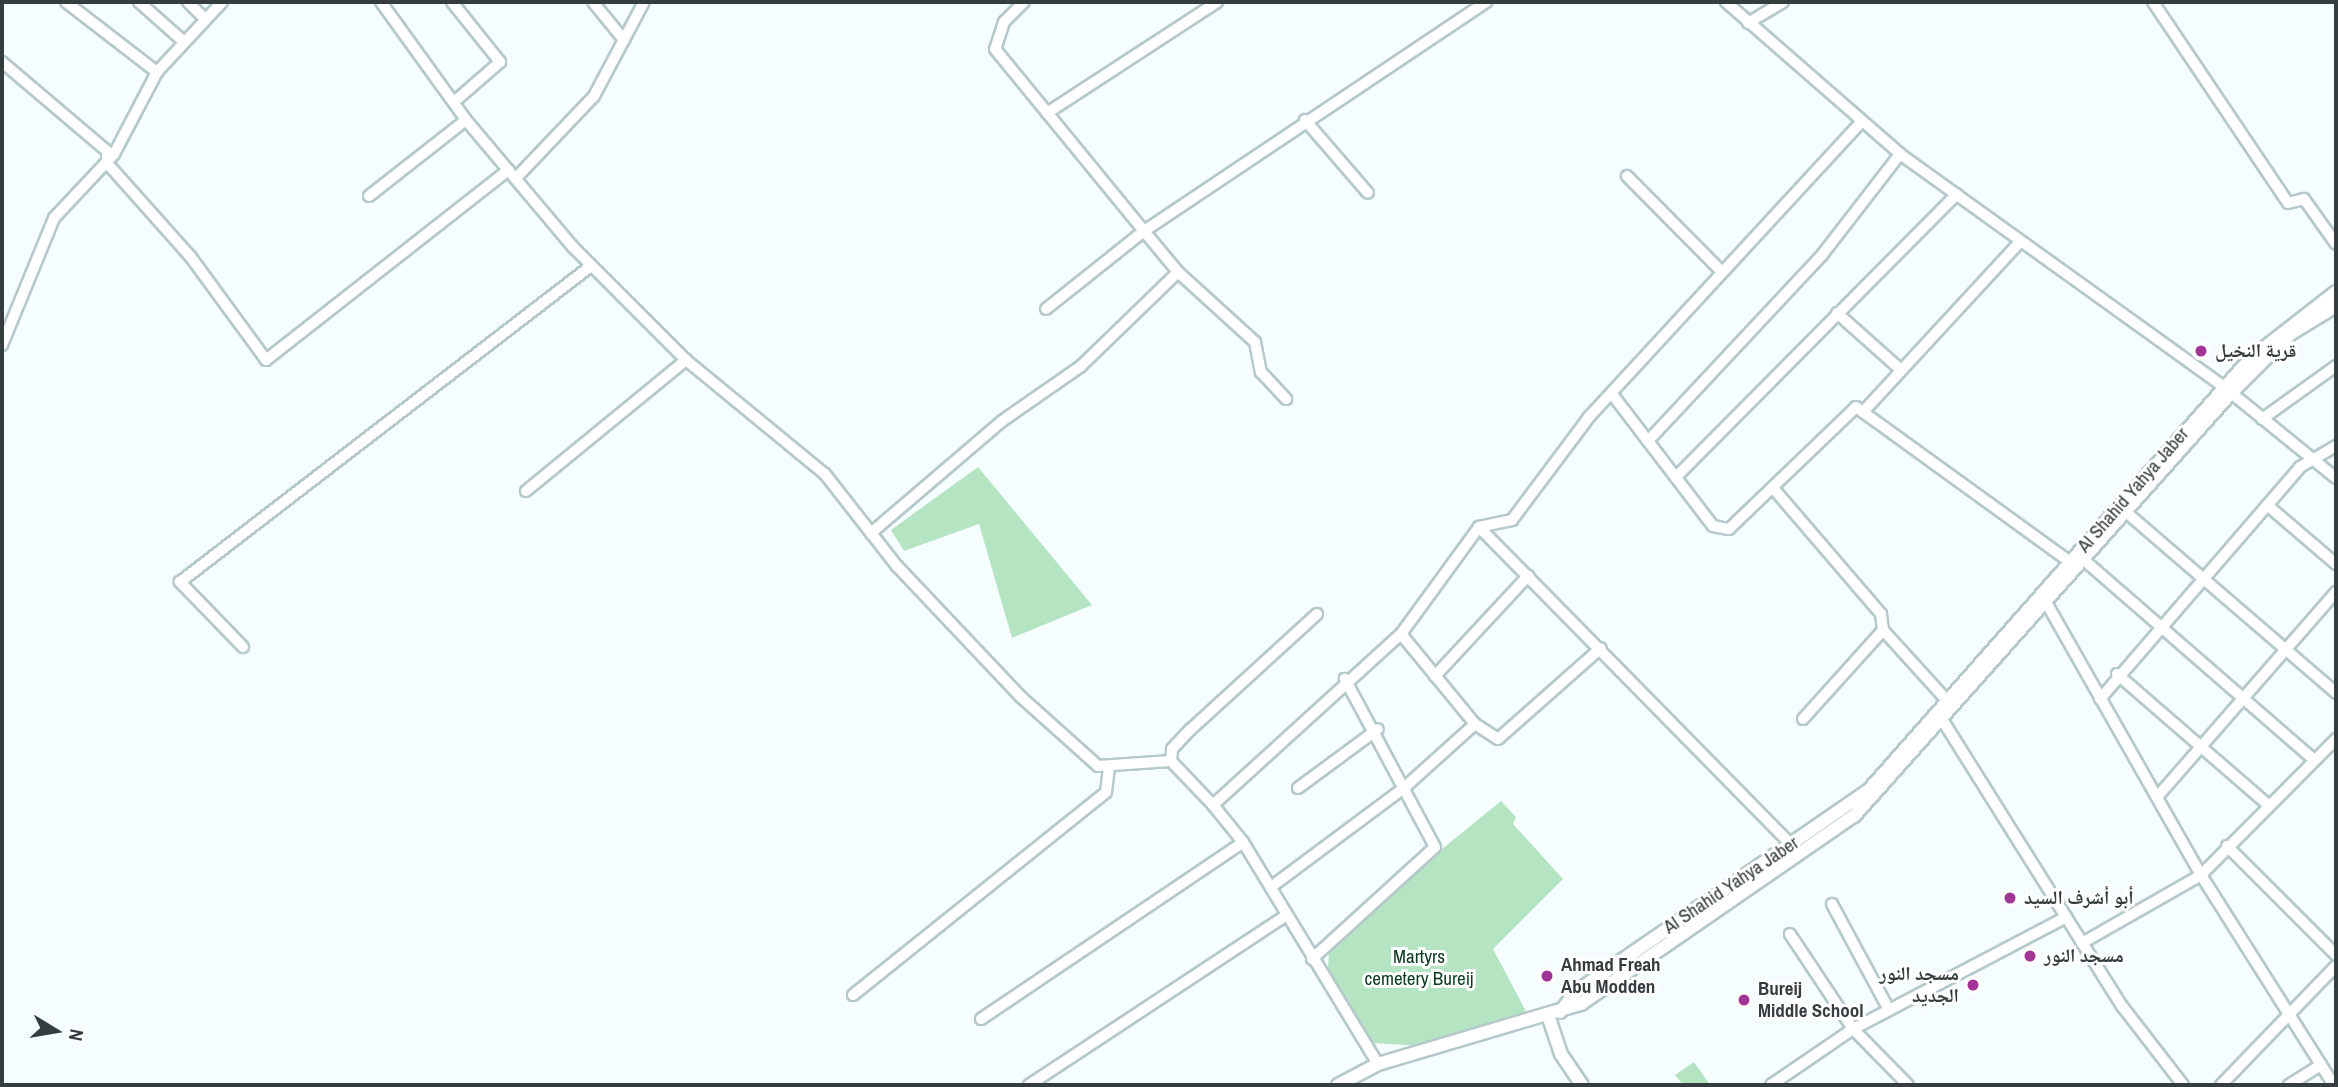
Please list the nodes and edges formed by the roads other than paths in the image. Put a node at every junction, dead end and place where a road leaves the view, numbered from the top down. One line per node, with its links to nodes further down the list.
1 (66, 2): 21 (street)
2 (139, 2): 19 (street)
3 (188, 2): 16 (street)
4 (222, 2): 16 (street)
5 (381, 2): 22 (street)
6 (452, 2): 22 (street)
7 (593, 2): 18 (street)
8 (644, 2): 18 (street)
9 (1024, 2): 15 (street)
10 (1217, 2): 23 (street)
11 (1486, 2): 25 (street)
12 (1726, 2): 17 (street)
13 (1783, 2): 17 (street)
14 (2153, 2): 36 (street)
15 (1011, 6): 23 (street)
16 (205, 19): 19 (street)
17 (1748, 23): 26 (street)
18 (624, 40): 29 (street)
19 (184, 42): 21 (street)
20 (2, 62): 28 (street)
21 (157, 72): 28 (street)
22 (454, 102): 24 (street)
23 (1047, 113): 34 (street)
24 (467, 120): 29 (street); 33 (street)
25 (1305, 120): 31 (street); 34 (street)
26 (1861, 122): 27 (street); 38 (street)
27 (1900, 155): 32 (street); 55 (street)
28 (107, 163): 29 (street); 44 (street)
29 (512, 174): 37 (street)
30 (1627, 176): 38 (street)
31 (1368, 192)
32 (1957, 194): 35 (street); 45 (street)
33 (369, 196)
34 (1144, 231): 39 (street); 43 (street)
35 (2020, 242): 49 (street); 50 (street)
36 (2336, 244)
37 (591, 266): 47 (street); 76 (street)
38 (1721, 271): 51 (street)
39 (1178, 272): 52 (street); 65 (street)
40 (2336, 292): 50 (street, Al Shahid Yahya Jaber)
41 (2, 303): 44 (street)
42 (2336, 306): 50 (street, Al Shahid Yahya Jaber)
43 (1046, 309)
44 (12, 313): 46 (street)
45 (1837, 313): 49 (street); 58 (street)
46 (2, 345)
47 (686, 360): 61 (street); 65 (street)
48 (2336, 366): 54 (street)
49 (1901, 370): 53 (street)
50 (2227, 391): 54 (street); 63 (street, Al Shahid Yahya Jaber); 66 (street, Al Shahid Yahya Jaber)
51 (1612, 394): 55 (street); 64 (street)
52 (1286, 399)
53 (1863, 412): 60 (street); 66 (street)
54 (2262, 419): 57 (street)
55 (1648, 441): 58 (street)
56 (2336, 446): 57 (street)
57 (2312, 458): 59 (street); 62 (street)
58 (1677, 477): 60 (street)
59 (2336, 478)
60 (1773, 488): 74 (street)
61 (526, 491)
62 (2267, 505): 67 (street); 69 (street)
63 (2127, 513): 66 (street, Al Shahid Yahya Jaber); 69 (street)
64 (1479, 527): 68 (street); 75 (street)
65 (871, 533): 94 (street)
66 (2077, 563): 71 (street, Al Shahid Yahya Jaber); 73 (street); 85 (street, Al Shahid Yahya Jaber)
67 (2336, 564)
68 (1528, 576): 77 (street); 80 (street)
69 (2203, 578): 73 (street); 78 (street)
70 (2336, 592): 78 (street)
71 (2047, 604): 83 (street); 85 (street, Al Shahid Yahya Jaber)
72 (1317, 614): 92 (street)
73 (2162, 625): 79 (street); 84 (street)
74 (1883, 630): 85 (street); 86 (street)
75 (1401, 634): 80 (street); 81 (street)
76 (243, 647)
77 (1601, 648): 88 (street); 102 (street)
78 (2286, 651): 82 (street); 84 (street)
79 (2117, 674): 83 (street); 91 (street)
80 (1435, 676): 88 (street)
81 (1345, 679): 89 (street); 98 (street)
82 (2336, 693)
83 (2100, 699): 97 (street)
84 (2245, 699): 91 (street); 93 (street)
85 (1950, 704): 87 (street, Al Shahid Yahya Jaber); 102 (street, Al Shahid Yahya Jaber)
86 (1803, 719)
87 (1943, 721): 102 (street, Al Shahid Yahya Jaber); 107 (street)
88 (1475, 724): 95 (street)
89 (1378, 729): 95 (street); 96 (street)
90 (2336, 739): 93 (street)
91 (2202, 748): 97 (street); 99 (street)
92 (1171, 761): 94 (street); 98 (street)
93 (2314, 761): 99 (street)
94 (1109, 768): 113 (street)
95 (1405, 787): 104 (street); 111 (street)
96 (1298, 788)
97 (2158, 796): 103 (street)
98 (1213, 805): 100 (street)
99 (2267, 805): 101 (street)
100 (1243, 842): 104 (street); 117 (street)
101 (2227, 846): 103 (street); 110 (street)
102 (1795, 849): 115 (street, Al Shahid Yahya Jaber)
103 (2202, 875): 109 (street); 116 (street)
104 (1271, 887): 106 (street)
105 (1832, 904): 114 (street)
106 (1287, 915): 111 (street); 122 (street)
107 (2066, 917): 109 (street); 114 (street)
108 (1790, 934): 118 (street)
109 (2082, 943): 127 (street)
110 (2336, 955)
111 (1312, 959): 120 (street)
112 (2336, 965): 116 (street)
113 (853, 995)
114 (1889, 1010): 118 (street)
115 (1554, 1014): 120 (street, Al Shahid Yahya Jaber); 124 (street)
116 (2290, 1015): 121 (street); 128 (street)
117 (981, 1019)
118 (1853, 1029): 125 (street); 126 (street)
119 (2336, 1063): 121 (street)
120 (1378, 1064): 123 (street, Al Shahid Yahya Jaber)
121 (2323, 1068): 129 (street); 130 (street)
122 (1030, 1085)
123 (1338, 1085)
124 (1583, 1085)
125 (1771, 1085)
126 (1908, 1085)
127 (2183, 1085)
128 (2221, 1085)
129 (2289, 1085)
130 (2334, 1085)

